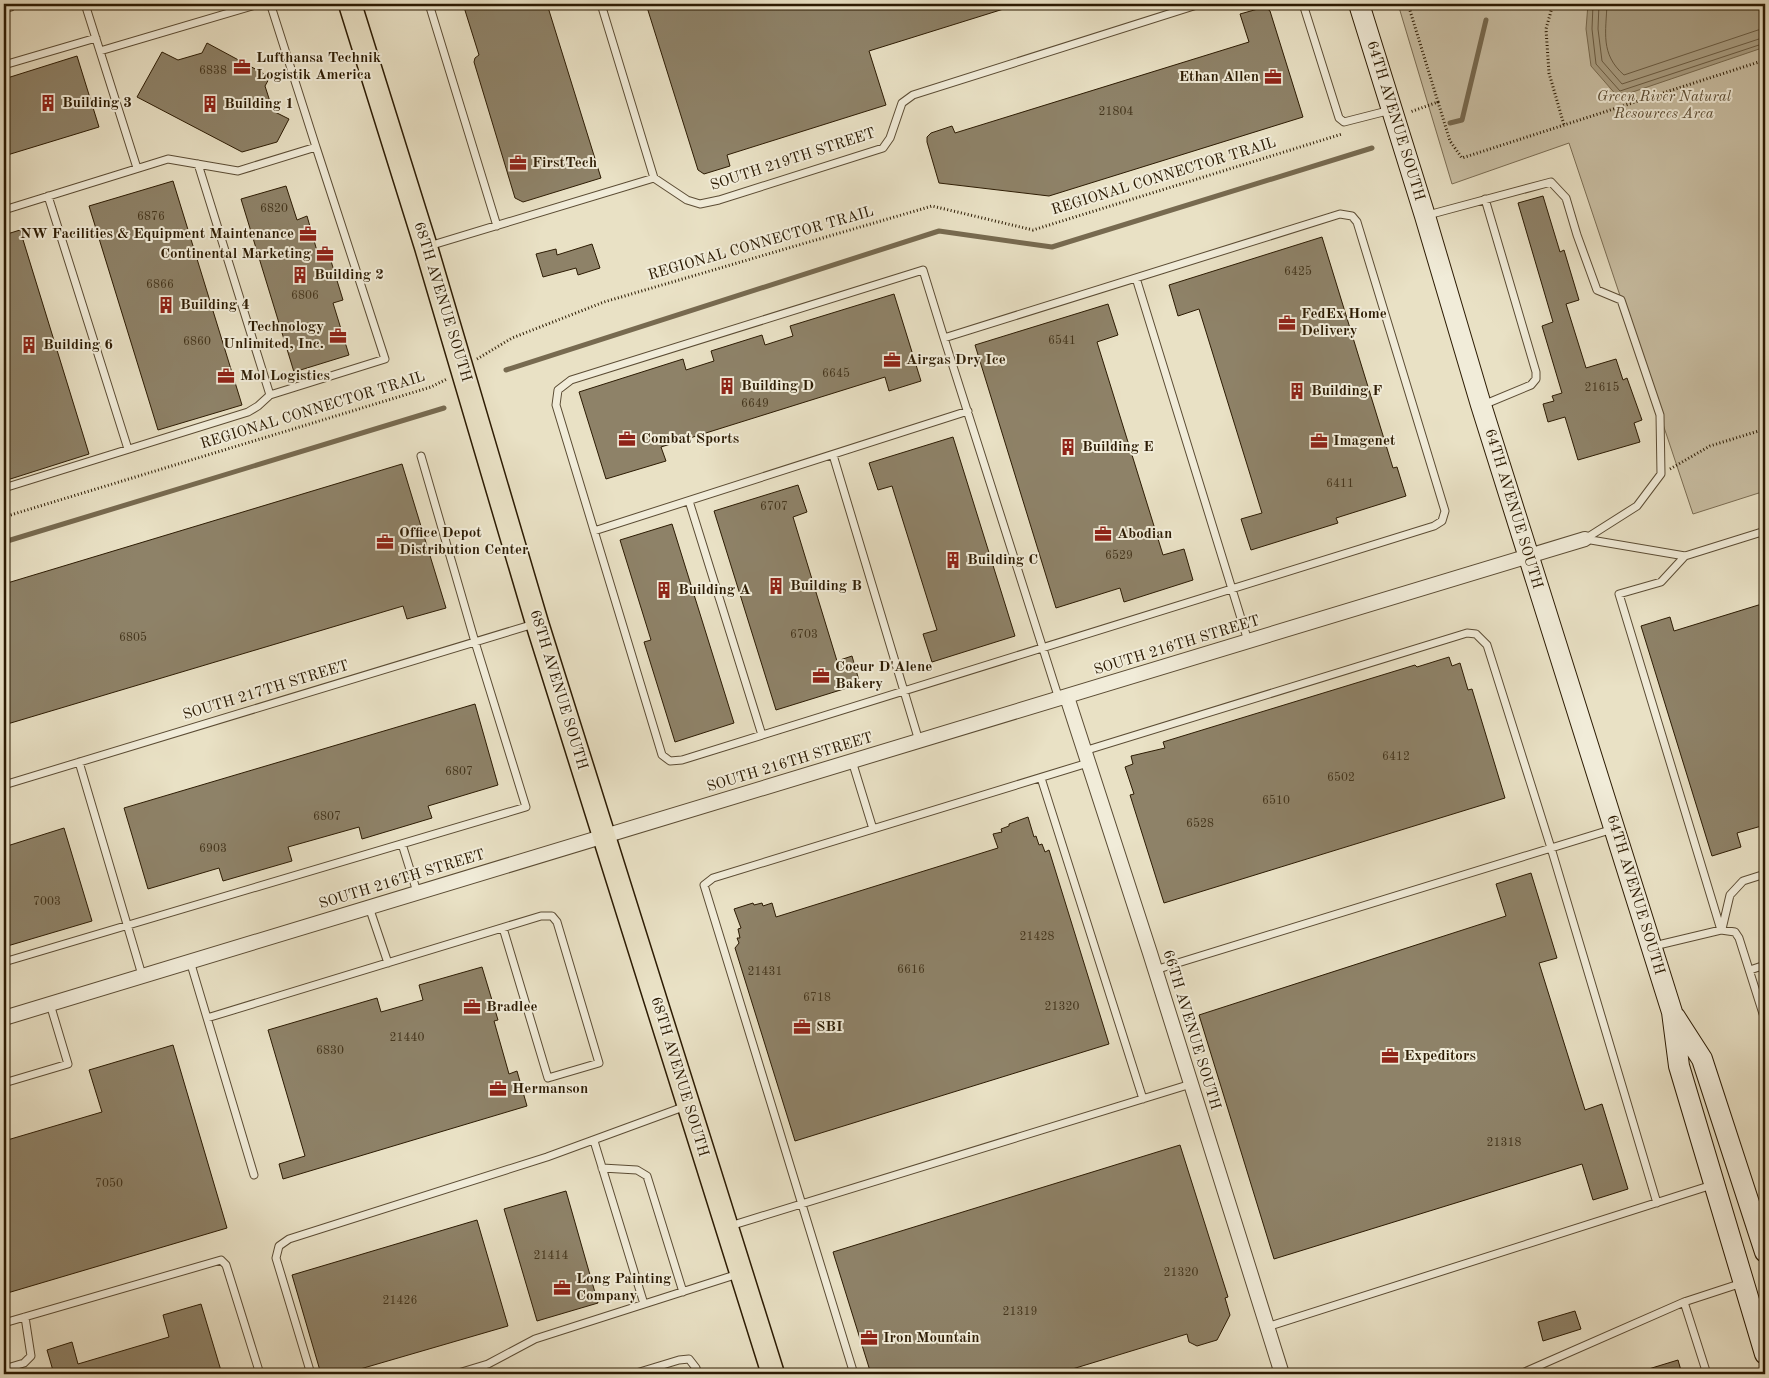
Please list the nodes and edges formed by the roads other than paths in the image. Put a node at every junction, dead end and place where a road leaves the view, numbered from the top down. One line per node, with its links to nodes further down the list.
1 (9, 4): 11 (street)
2 (85, 4): 12 (lane)
3 (259, 4): 13 (lane)
4 (269, 4): 16 (lane)
5 (350, 4): 25 (main road, 68TH AVENUE SOUTH)
6 (429, 4): 24 (lane)
7 (601, 4): 19 (lane)
8 (1200, 4): 19 (lane, SOUTH 219TH STREET)
9 (1303, 4): 15 (lane)
10 (1359, 4): 15 (street, 64TH AVENUE SOUTH)
11 (4, 5)
12 (96, 38): 13 (lane); 14 (lane)
13 (100, 52): 18 (lane)
14 (4, 65)
15 (1393, 114): 23 (street, 64TH AVENUE SOUTH)
16 (316, 147): 17 (lane); 28 (lane)
17 (198, 164): 18 (lane); 28 (lane)
18 (137, 168): 20 (lane)
19 (654, 178): 24 (lane)
20 (48, 196): 22 (lane); 31 (lane)
21 (1485, 199): 23 (lane); 29 (lane); 38 (lane)
22 (4, 210)
23 (1425, 216): 29 (street, 64TH AVENUE SOUTH)
24 (497, 226): 25 (lane)
25 (426, 247): 42 (main road, 68TH AVENUE SOUTH)
26 (1136, 278): 27 (lane); 41 (lane); 41 (lane)
27 (944, 338): 30 (lane); 36 (lane)
28 (270, 395): 31 (lane)
29 (1481, 406): 39 (street, 64TH AVENUE SOUTH)
30 (968, 411): 32 (lane); 45 (lane)
31 (128, 449): 34 (lane)
32 (833, 455): 35 (lane); 46 (lane)
33 (421, 456): 44 (lane)
34 (4, 488)
35 (689, 500): 36 (lane); 48 (lane)
36 (594, 531): 48 (lane)
37 (1765, 531): 40 (lane)
38 (1585, 539): 39 (street, SOUTH 216TH STREET); 40 (lane)
39 (1528, 556): 43 (street, SOUTH 216TH STREET); 56 (street, 64TH AVENUE SOUTH)
40 (1685, 556): 65 (lane)
41 (1232, 589): 43 (lane); 45 (lane)
42 (536, 623): 44 (lane, SOUTH 217TH STREET); 57 (main road, 68TH AVENUE SOUTH)
43 (1248, 641): 47 (street, SOUTH 216TH STREET)
44 (475, 642): 52 (lane, SOUTH 217TH STREET); 58 (lane)
45 (1043, 648): 46 (lane); 47 (lane)
46 (904, 691): 48 (lane); 49 (lane)
47 (1063, 698): 49 (street, SOUTH 216TH STREET); 50 (street, 66TH AVENUE SOUTH)
48 (762, 735)
49 (919, 741): 51 (street, SOUTH 216TH STREET)
50 (1086, 757): 53 (lane); 59 (lane); 71 (street, 66TH AVENUE SOUTH)
51 (852, 761): 55 (lane); 57 (street, SOUTH 216TH STREET)
52 (78, 762): 54 (lane, SOUTH 217TH STREET); 63 (lane)
53 (1040, 778): 55 (lane); 81 (lane)
54 (4, 785)
55 (873, 829): 88 (lane)
56 (1614, 829): 59 (lane); 66 (street, 64TH AVENUE SOUTH)
57 (603, 835): 61 (street, SOUTH 216TH STREET); 82 (main road, 68TH AVENUE SOUTH)
58 (402, 844): 61 (lane); 63 (lane)
59 (1551, 848): 71 (lane); 87 (lane)
60 (1765, 874): 65 (lane)
61 (417, 892): 62 (street, SOUTH 216TH STREET)
62 (369, 906): 67 (street, SOUTH 216TH STREET); 69 (lane)
63 (127, 925): 68 (lane); 73 (lane)
64 (503, 928): 64 (lane); 69 (lane)
65 (1722, 930): 66 (lane); 72 (lane)
66 (1651, 947): 75 (street, 64TH AVENUE SOUTH)
67 (190, 961): 73 (street, SOUTH 216TH STREET); 77 (lane)
68 (4, 962)
69 (388, 963): 77 (lane)
70 (1765, 965): 72 (lane)
71 (1155, 970): 80 (street, 66TH AVENUE SOUTH)
72 (1750, 970): 78 (lane)
73 (142, 975): 74 (street, SOUTH 216TH STREET)
74 (50, 1004): 76 (street, SOUTH 216TH STREET); 79 (lane)
75 (1672, 1012): 86 (street, 64TH AVENUE SOUTH); 90 (street, 64TH AVENUE SOUTH)
76 (4, 1018)
77 (206, 1018): 85 (lane)
78 (1765, 1020)
79 (4, 1083)
80 (1191, 1084): 81 (lane); 98 (street, 66TH AVENUE SOUTH)
81 (1143, 1099): 88 (lane)
82 (688, 1106): 83 (lane); 89 (main road, 68TH AVENUE SOUTH)
83 (594, 1141): 84 (lane); 102 (lane)
84 (602, 1168): 93 (lane); 95 (lane)
85 (254, 1175)
86 (1715, 1184): 87 (lane); 92 (street, 64TH AVENUE SOUTH)
87 (1657, 1203): 98 (lane)
88 (801, 1204): 89 (lane); 107 (lane)
89 (726, 1227): 91 (main road, 68TH AVENUE SOUTH)
90 (1765, 1252)
91 (741, 1273): 93 (lane); 106 (main road, 68TH AVENUE SOUTH)
92 (1744, 1282): 94 (lane); 99 (street, 64TH AVENUE SOUTH)
93 (683, 1292): 95 (lane)
94 (1684, 1302): 109 (lane); 110 (lane)
95 (644, 1304): 103 (lane)
96 (25, 1317): 97 (lane); 100 (lane); 101 (lane)
97 (4, 1323)
98 (1267, 1326): 108 (street, 66TH AVENUE SOUTH)
99 (1765, 1354)
100 (4, 1369)
101 (260, 1374)
102 (310, 1374)
103 (456, 1374)
104 (633, 1374): 105 (lane)
105 (698, 1374)
106 (773, 1374)
107 (854, 1374)
108 (1280, 1374)
109 (1520, 1374)
110 (1707, 1374)

